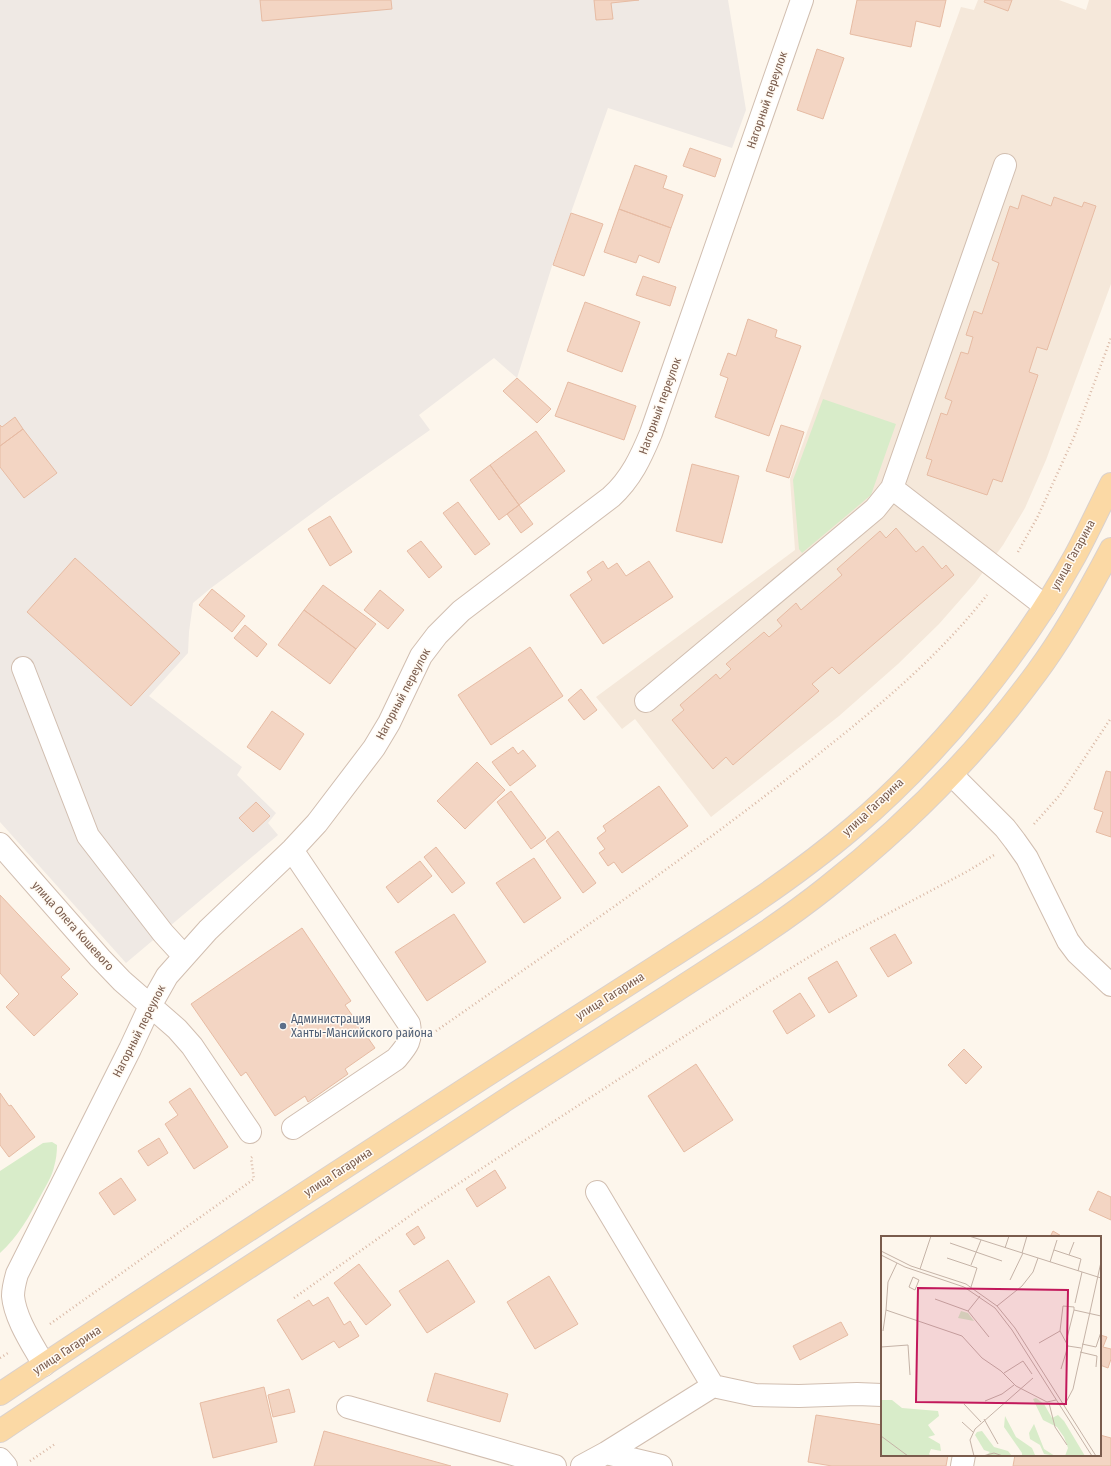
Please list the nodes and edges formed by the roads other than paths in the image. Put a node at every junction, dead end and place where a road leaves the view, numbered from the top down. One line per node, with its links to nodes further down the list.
1 (802, 0): 11 (street, Нагорный переулок)
2 (1005, 164): 4 (street)
3 (1111, 484): 6 (main road, улица Гагарина)
4 (892, 488): 6 (street); 8 (street)
5 (1111, 548): 9 (main road)
6 (1045, 606): 19 (main road, улица Гагарина)
7 (23, 668): 12 (street)
8 (646, 701)
9 (952, 775): 13 (street); 24 (main road)
10 (0, 844): 14 (street, улица Олега Кошевого)
11 (292, 850): 12 (street, Нагорный переулок); 15 (street)
12 (184, 956): 14 (street, Нагорный переулок)
13 (1111, 985)
14 (150, 1006): 16 (street, улица Олега Кошевого); 18 (street, Нагорный переулок)
15 (293, 1128)
16 (250, 1132)
17 (597, 1192): 20 (street)
18 (7, 1295): 19 (street, Нагорный переулок)
19 (44, 1365): 21 (main road, улица Гагарина)
20 (713, 1386): 22 (street); 25 (street)
21 (0, 1394)
22 (881, 1395)
23 (348, 1408): 29 (street)
24 (0, 1432)
25 (606, 1453): 30 (street); 31 (street)
26 (964, 1456): 32 (street)
27 (0, 1459): 28 (street)
28 (6, 1466)
29 (555, 1466)
30 (582, 1466)
31 (661, 1466)
32 (962, 1466)

